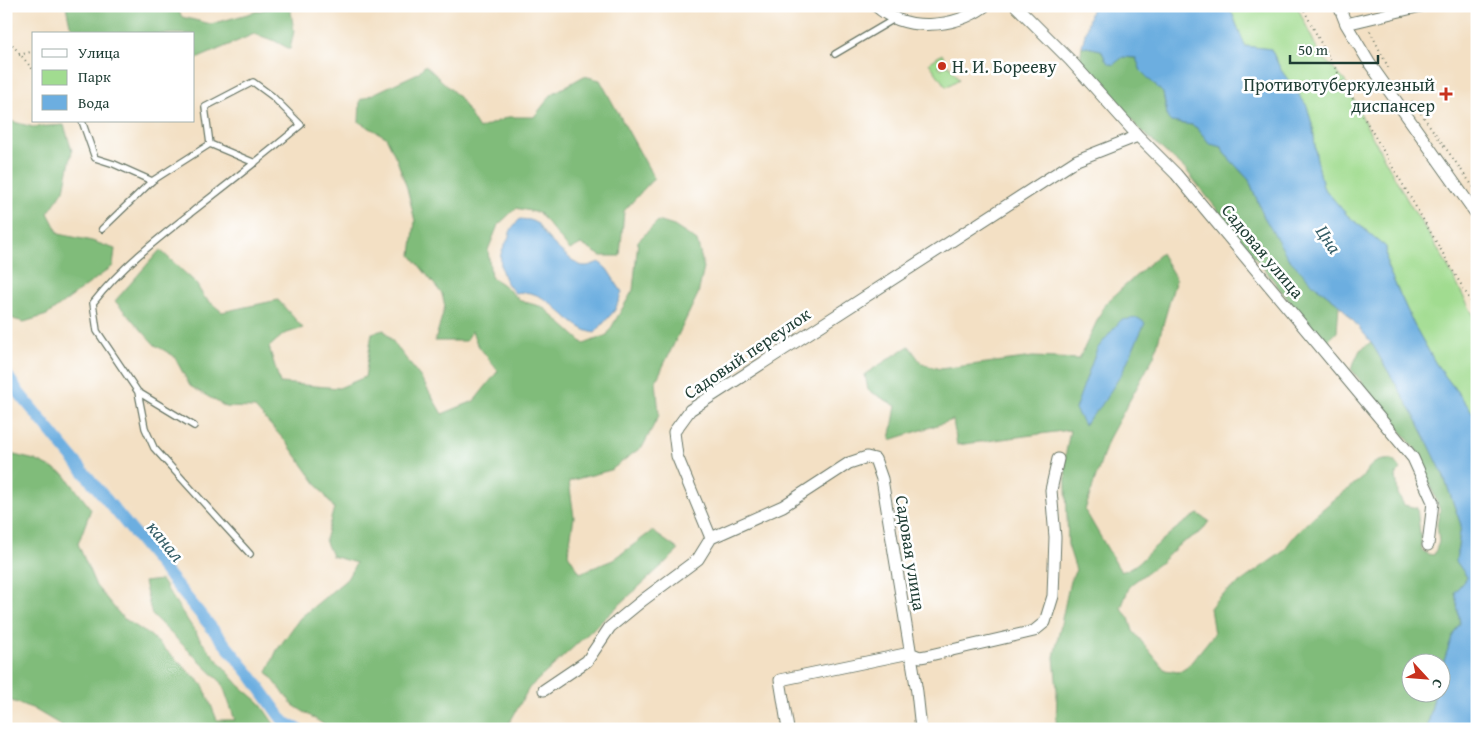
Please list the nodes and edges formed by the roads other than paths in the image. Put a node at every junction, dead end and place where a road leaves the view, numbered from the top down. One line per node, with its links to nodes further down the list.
1 (876, 6): 6 (street)
2 (985, 6): 6 (street)
3 (1016, 6): 10 (street, Садовая улица)
4 (1339, 6): 7 (street)
5 (1420, 6): 7 (street)
6 (896, 18): 8 (lane)
7 (1346, 24): 14 (street)
8 (835, 54)
9 (82, 122): 13 (lane)
10 (1138, 136): 19 (street, Садовый переулок); 20 (street, Садовая улица)
11 (210, 144): 12 (lane); 12 (lane); 13 (lane)
12 (255, 163): 16 (lane)
13 (152, 181): 15 (lane)
14 (1477, 215)
15 (102, 229)
16 (138, 392): 17 (lane); 21 (lane)
17 (194, 426)
18 (1058, 459): 22 (street)
19 (711, 538): 22 (street, Садовая улица); 23 (street)
20 (1428, 545)
21 (250, 554)
22 (910, 653): 24 (street); 25 (street, Садовая улица)
23 (544, 690)
24 (788, 729)
25 (921, 729)

